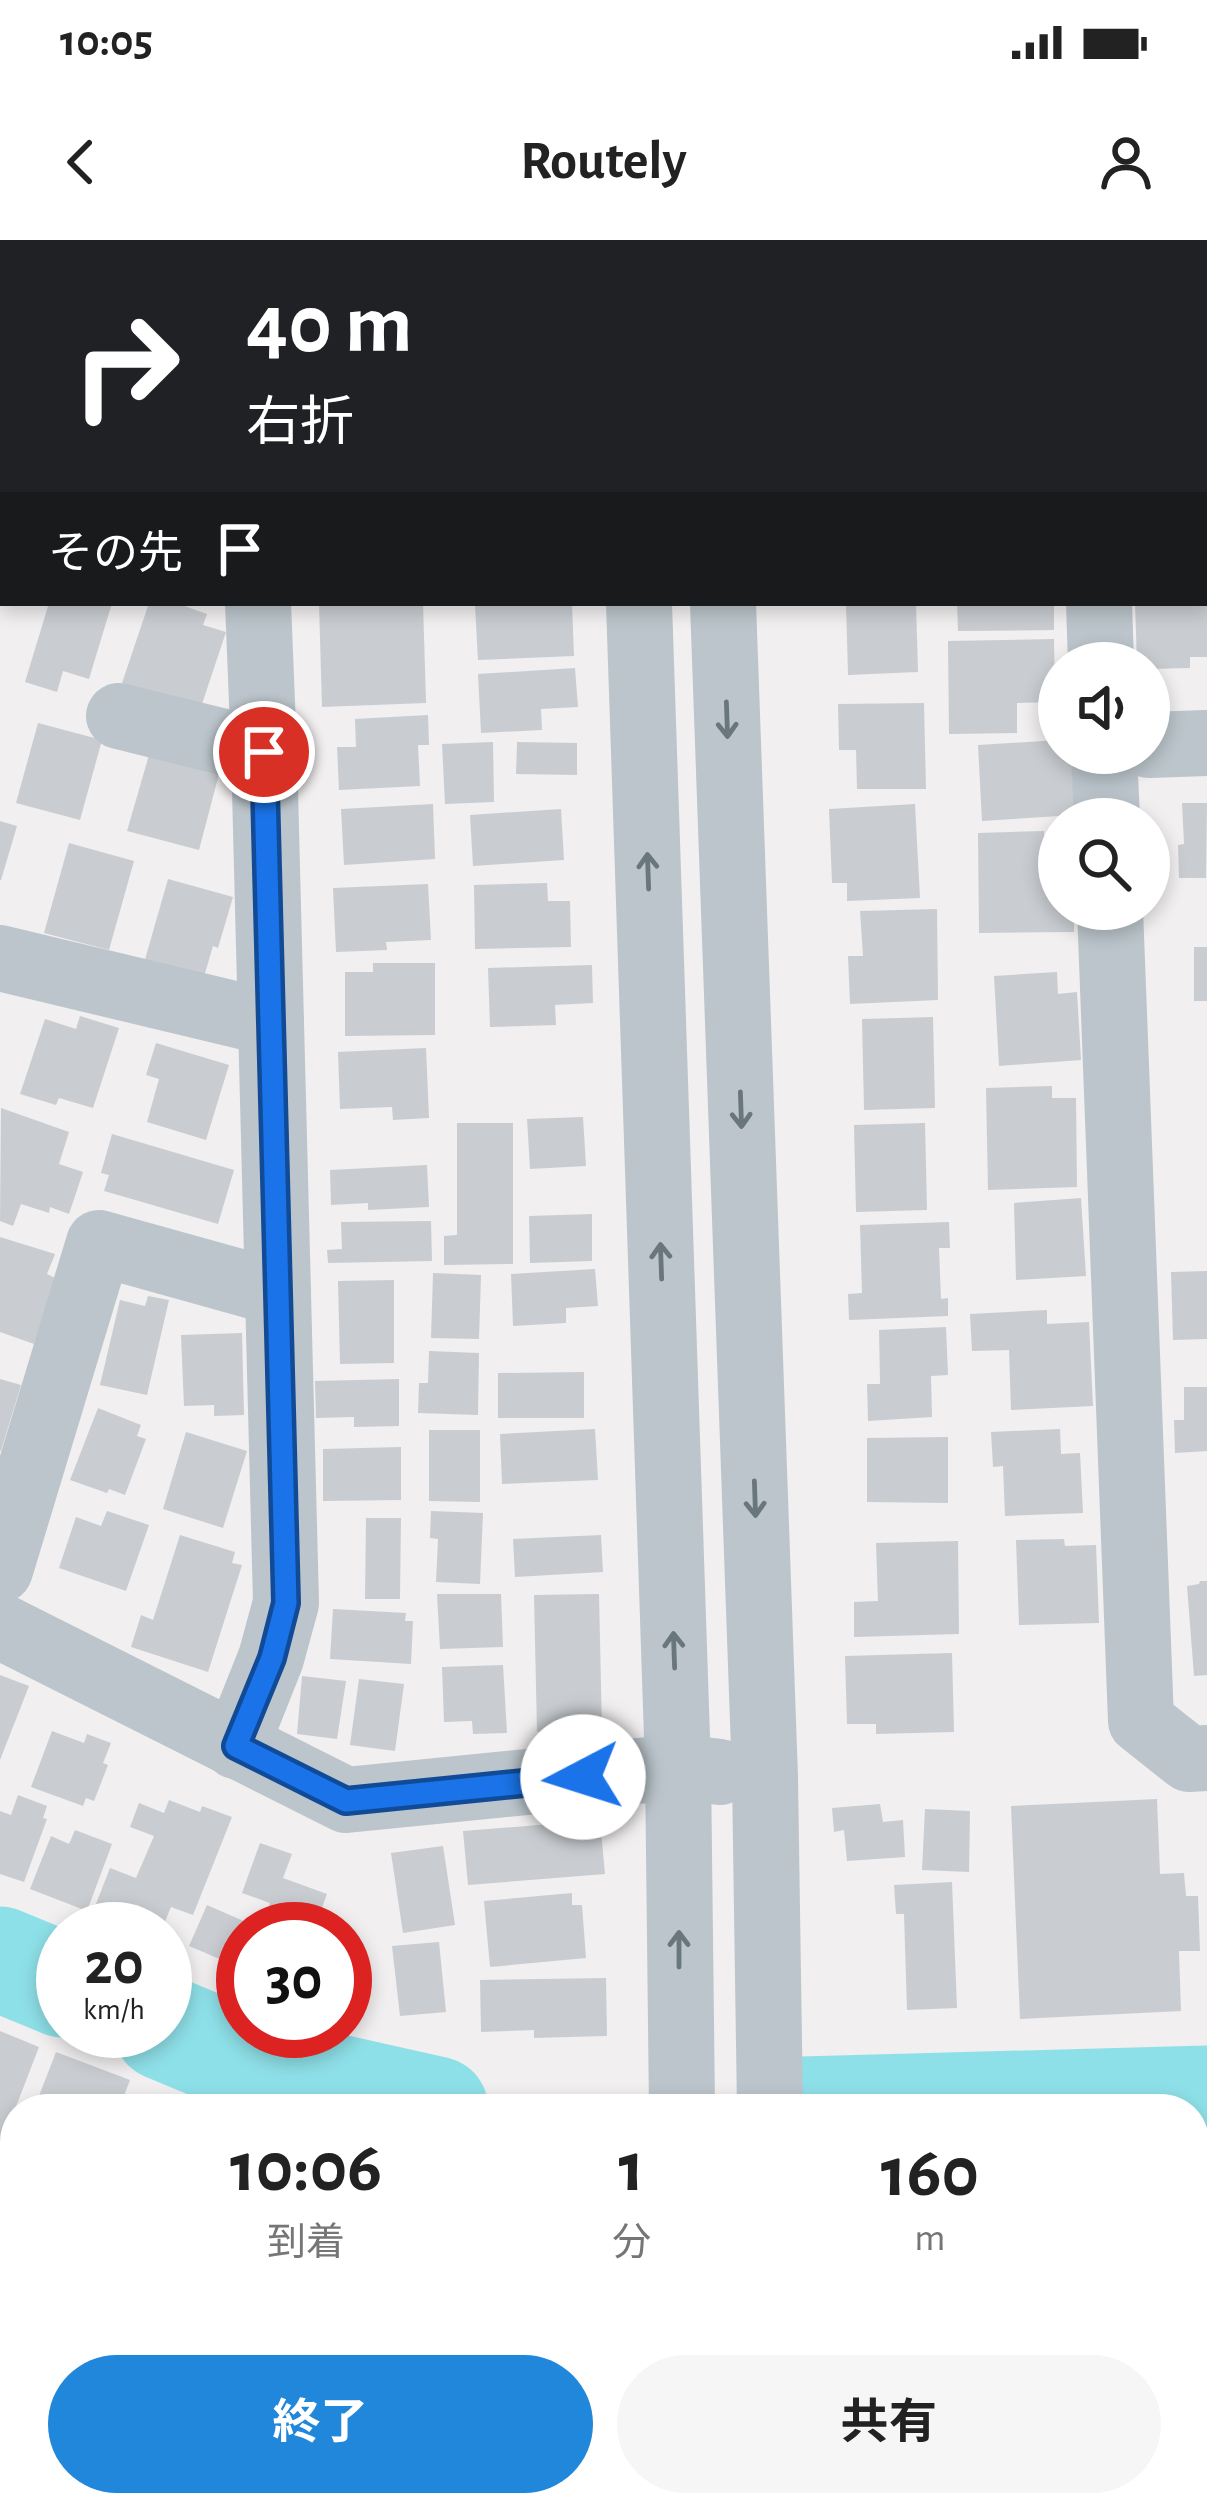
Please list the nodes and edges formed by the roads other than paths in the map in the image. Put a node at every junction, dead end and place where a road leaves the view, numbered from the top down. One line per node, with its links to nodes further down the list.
1 (258, 606): 9 (street)
2 (639, 606): 18 (street, one-way to 2)
3 (723, 606): 19 (street, one-way to 19)
4 (1099, 606): 5 (street)
5 (1100, 642)
6 (119, 716): 9 (street)
7 (1207, 742): 8 (street)
8 (1170, 744)
9 (264, 752): 12 (street)
10 (1111, 930): 17 (street)
11 (0, 958): 12 (street)
12 (271, 1023): 13 (street)
13 (278, 1293): 14 (street); 16 (street)
14 (0, 1570)
15 (0, 1626): 16 (street)
16 (236, 1746): 18 (street)
17 (1207, 1758)
18 (678, 1767): 19 (street); 20 (street, one-way to 18)
19 (765, 1777): 21 (street)
20 (681, 2088)
21 (770, 2088)

